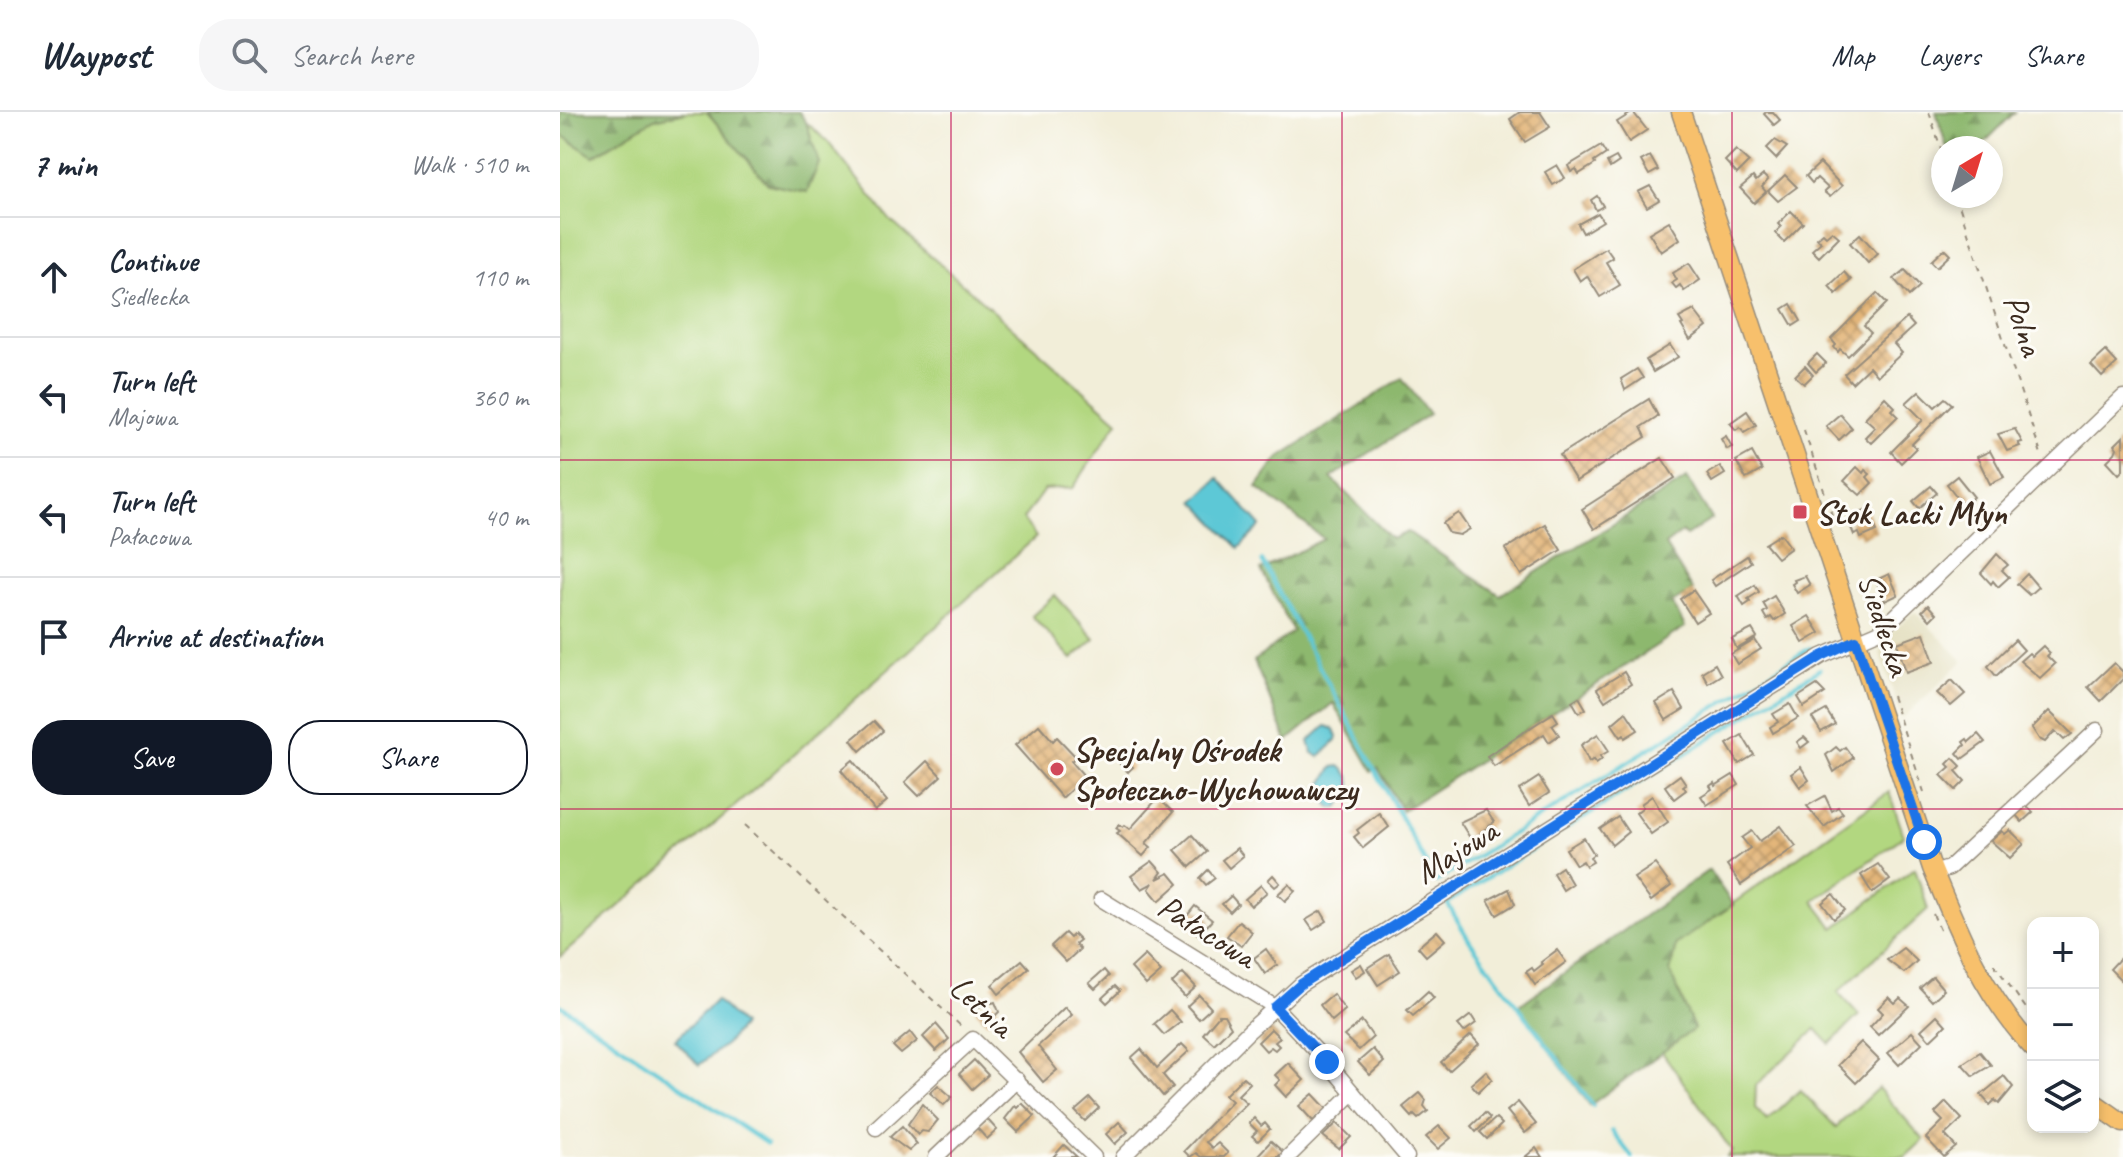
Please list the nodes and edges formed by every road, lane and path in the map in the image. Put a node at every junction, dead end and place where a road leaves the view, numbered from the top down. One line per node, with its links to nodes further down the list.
1 (1681, 112): 9 (main road, Siedlecka)
2 (1929, 112): 3 (path)
3 (1937, 136)
4 (1960, 208): 7 (path, Polna)
5 (2123, 397): 7 (street, Majowa)
6 (1804, 430): 8 (path)
7 (2046, 469): 9 (street, Majowa)
8 (1833, 518)
9 (1856, 640): 14 (main road, Siedlecka); 17 (street, Majowa)
10 (1890, 690): 12 (path)
11 (2097, 730): 14 (street)
12 (1924, 792)
13 (745, 825): 19 (path, Letnia)
14 (1934, 873): 20 (main road, Siedlecka)
15 (1101, 899): 17 (street, Pałacowa)
16 (1989, 955): 18 (path)
17 (1275, 1007): 22 (street, Pałacowa); 28 (street, Majowa)
18 (2027, 1011)
19 (973, 1039): 21 (street, Letnia); 25 (street)
20 (2027, 1041)
21 (1017, 1080): 26 (street); 27 (street, Letnia)
22 (1353, 1093): 29 (street); 30 (street, Pałacowa)
23 (2099, 1106): 24 (main road)
24 (2123, 1123)
25 (876, 1128)
26 (936, 1157)
27 (1094, 1157)
28 (1123, 1157)
29 (1288, 1157)
30 (1407, 1157)

